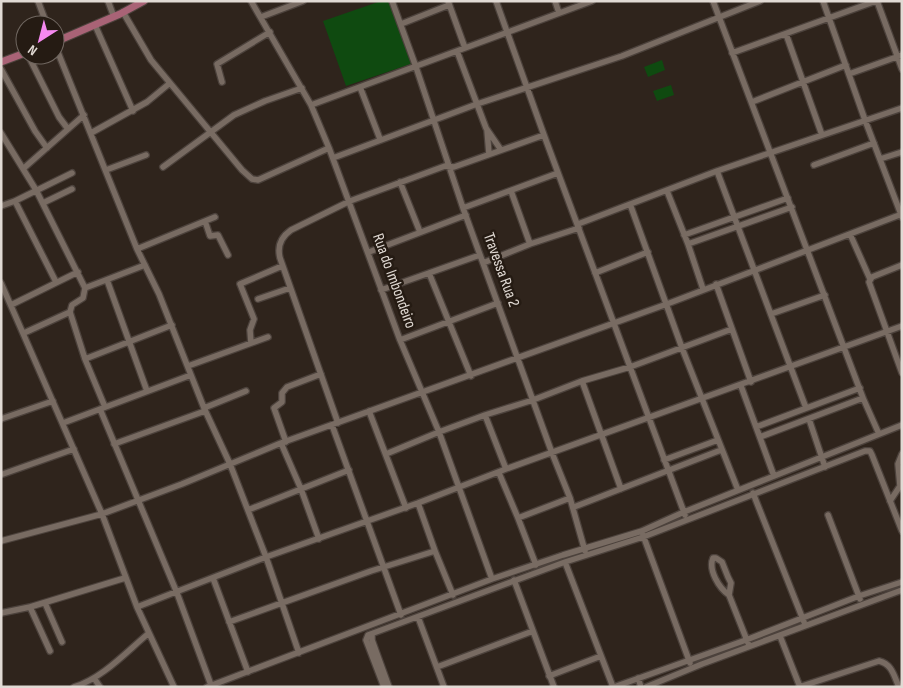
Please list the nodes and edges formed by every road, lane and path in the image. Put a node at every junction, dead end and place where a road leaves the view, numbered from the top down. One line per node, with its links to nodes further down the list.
1 (38, 1): 17 (street)
2 (108, 1): 18 (street)
3 (144, 1): 15 (main road)
4 (251, 1): 19 (street, Rua do Imbondeiro)
5 (303, 1): 19 (street)
6 (392, 1): 22 (street, Travessa Rua 2)
7 (496, 1): 25 (street)
8 (555, 1): 16 (street)
9 (592, 1): 16 (street)
10 (713, 1): 20 (street)
11 (760, 1): 20 (street)
12 (823, 1): 21 (street)
13 (877, 1): 21 (street); 31 (street)
14 (448, 3): 22 (street); 28 (street)
15 (123, 12): 18 (main road); 43 (street)
16 (559, 13): 25 (street)
17 (43, 15)
18 (114, 17): 23 (main road)
19 (261, 17): 24 (street, Rua do Imbondeiro)
20 (719, 18): 30 (street); 45 (street)
21 (830, 19): 26 (street); 36 (street)
22 (401, 24): 37 (street, Travessa Rua 2)
23 (96, 26): 27 (main road); 51 (street)
24 (270, 32): 41 (street); 46 (street, Rua do Imbondeiro)
25 (508, 33): 28 (street); 45 (street)
26 (786, 34): 30 (street); 42 (street)
27 (65, 40)
28 (465, 48): 29 (street)
29 (457, 51): 37 (street); 48 (street)
30 (732, 53): 47 (street)
31 (900, 56): 39 (street); 40 (street)
32 (15, 58): 33 (main road)
33 (1, 62)
34 (33, 65): 56 (street)
35 (64, 65): 52 (street)
36 (846, 65): 40 (street); 42 (street)
37 (416, 67): 44 (street); 53 (street, Travessa Rua 2)
38 (1, 69): 64 (street)
39 (902, 69)
40 (849, 74): 54 (street)
41 (222, 82)
42 (802, 82): 47 (street); 61 (street)
43 (170, 83): 51 (street); 57 (street)
44 (360, 87): 49 (street); 62 (street)
45 (527, 87): 48 (street); 60 (street)
46 (302, 88): 49 (street, Rua do Imbondeiro); 57 (street)
47 (752, 102): 67 (street)
48 (477, 104): 53 (street); 55 (street)
49 (311, 105): 65 (street, Rua do Imbondeiro)
50 (902, 108): 54 (street)
51 (133, 111): 59 (street)
52 (84, 115): 56 (street); 59 (street)
53 (434, 120): 62 (street); 75 (street, Travessa Rua 2)
54 (865, 120): 61 (street); 63 (street)
55 (486, 128): 66 (street); 69 (street)
56 (68, 129): 64 (street)
57 (212, 132): 65 (street); 74 (street)
58 (1, 133): 76 (street)
59 (91, 133): 77 (street)
60 (544, 135): 66 (street); 80 (street)
61 (822, 135): 67 (street)
62 (380, 139): 71 (street)
63 (874, 143): 72 (street); 73 (street)
64 (47, 148): 76 (street)
65 (329, 148): 71 (street, Rua do Imbondeiro)
66 (501, 150): 69 (street)
67 (770, 152): 78 (street); 86 (street)
68 (902, 152): 72 (street)
69 (489, 154): 75 (street)
70 (146, 155): 77 (street)
71 (333, 158): 88 (street, Rua do Imbondeiro)
72 (880, 159): 95 (street)
73 (814, 165)
74 (163, 167)
75 (450, 167): 81 (street); 93 (street, Travessa Rua 2)
76 (24, 168): 83 (street)
77 (106, 170): 106 (street)
78 (716, 171): 85 (street); 97 (street)
79 (72, 172): 83 (street)
80 (558, 172): 84 (street); 99 (street)
81 (400, 182): 88 (street); 101 (street)
82 (72, 189): 89 (street)
83 (36, 190): 87 (street); 89 (street)
84 (511, 190): 93 (street); 104 (street)
85 (667, 191): 90 (street); 102 (street)
86 (788, 198): 92 (street); 97 (street)
87 (15, 201): 91 (street); 122 (street)
88 (350, 201): 108 (street, Rua do Imbondeiro); 115 (street)
89 (43, 203): 117 (street)
90 (630, 204): 99 (street); 109 (street)
91 (1, 206)
92 (792, 207): 100 (street); 107 (street)
93 (463, 208): 94 (street, Travessa Rua 2)
94 (466, 215): 101 (street); 111 (street, Travessa Rua 2)
95 (901, 215): 103 (street)
96 (214, 217): 98 (street)
97 (734, 218): 100 (street); 102 (street)
98 (205, 221): 106 (street); 110 (street)
99 (578, 226): 104 (street); 119 (street)
100 (738, 227): 105 (street); 116 (street)
101 (420, 232): 108 (street)
102 (684, 234): 105 (street)
103 (850, 234): 107 (street); 120 (street)
104 (530, 244): 112 (street)
105 (688, 244): 127 (street)
106 (137, 249): 113 (street)
107 (808, 249): 116 (street); 129 (street)
108 (369, 252): 128 (street, Rua do Imbondeiro)
109 (648, 252): 119 (street); 133 (street)
110 (228, 255)
111 (480, 255): 112 (street, Travessa Rua 2); 118 (street)
112 (483, 263): 131 (street, Travessa Rua 2)
113 (145, 265): 121 (street); 138 (street)
114 (902, 265): 120 (street)
115 (282, 266): 126 (street); 146 (street)
116 (754, 270): 124 (street); 135 (street)
117 (78, 272): 122 (street); 125 (street)
118 (429, 273): 128 (street); 136 (street)
119 (595, 273): 137 (street)
120 (870, 279): 141 (street)
121 (107, 280): 125 (street); 144 (street)
122 (56, 282): 132 (street)
123 (1, 283): 132 (street)
124 (716, 284): 127 (street); 140 (street)
125 (85, 288): 134 (street)
126 (290, 288): 130 (street); 155 (street)
127 (703, 289): 133 (street)
128 (381, 290): 145 (street, Rua do Imbondeiro)
129 (824, 295): 135 (street); 148 (street)
130 (258, 300)
131 (498, 303): 136 (street); 149 (street, Travessa Rua 2)
132 (11, 304): 142 (street)
133 (667, 304): 137 (street); 147 (street)
134 (70, 312): 142 (street); 150 (street)
135 (771, 314): 153 (street)
136 (449, 321): 145 (street); 157 (street)
137 (614, 323): 149 (street); 152 (street)
138 (172, 325): 144 (street); 151 (street)
139 (902, 326): 141 (street)
140 (732, 329): 147 (street); 159 (street)
141 (887, 331): 148 (street); 154 (street)
142 (24, 333): 168 (street)
143 (268, 337): 146 (street)
144 (130, 340): 150 (street); 162 (street)
145 (400, 340): 164 (street, Rua do Imbondeiro)
146 (251, 343): 151 (street)
147 (682, 348): 152 (street); 167 (street)
148 (844, 348): 153 (street); 161 (street)
149 (518, 358): 157 (street); 166 (street, Travessa Rua 2)
150 (85, 359): 169 (street)
151 (188, 366): 156 (street)
152 (630, 367): 158 (street); 175 (street)
153 (790, 367): 159 (street); 170 (street)
154 (902, 373)
155 (321, 374): 178 (street); 186 (street)
156 (191, 375): 162 (street); 171 (street)
157 (471, 376): 164 (street)
158 (582, 381): 166 (street); 183 (street)
159 (751, 382): 160 (street)
160 (741, 386): 167 (street); 180 (street)
161 (860, 388): 165 (street); 170 (street)
162 (147, 391): 169 (street)
163 (246, 391): 171 (street)
164 (422, 391): 172 (street); 181 (street, Rua do Imbondeiro)
165 (863, 398): 176 (street); 182 (street)
166 (533, 400): 173 (street); 190 (street, Travessa Rua 2)
167 (702, 400): 175 (street); 185 (street)
168 (53, 401): 174 (street); 177 (street)
169 (103, 408): 177 (street); 187 (street)
170 (805, 409): 176 (street); 176 (street); 180 (street)
171 (204, 410): 187 (street); 195 (street)
172 (369, 411): 178 (street); 191 (street)
173 (485, 415): 181 (street); 198 (street)
174 (1, 419)
175 (649, 419): 183 (street); 194 (street)
176 (809, 419): 184 (street); 193 (street)
177 (63, 423): 188 (street)
178 (335, 424): 186 (street); 197 (street)
179 (902, 425): 182 (street)
180 (756, 427): 184 (street)
181 (439, 432): 191 (street); 205 (street, Rua do Imbondeiro)
182 (879, 434): 193 (street)
183 (601, 435): 190 (street); 203 (street)
184 (760, 436): 202 (street)
185 (718, 440): 189 (street); 194 (street)
186 (283, 443): 195 (street); 204 (street)
187 (114, 444): 209 (street)
188 (74, 449): 201 (street); 216 (street)
189 (721, 450): 199 (street); 206 (street)
190 (552, 453): 198 (street); 208 (street, Travessa Rua 2)
191 (386, 454): 213 (street)
192 (902, 454): 210 (street)
193 (822, 458): 196 (street); 202 (street)
194 (664, 460): 199 (street)
195 (230, 464): 209 (street); 214 (street)
196 (826, 467): 207 (street); 210 (street)
197 (349, 470): 204 (street); 220 (street)
198 (506, 470): 200 (street)
199 (668, 470): 203 (street); 215 (street)
200 (499, 473): 205 (street); 218 (street)
201 (3, 474)
202 (774, 476): 206 (street)
203 (621, 488): 212 (street)
204 (301, 489): 214 (street); 223 (street)
205 (458, 489): 211 (street); 234 (street, Rua do Imbondeiro)
206 (738, 490): 215 (street)
207 (753, 493): 219 (street); 250 (street)
208 (570, 498): 212 (street, Travessa Rua 2); 218 (street)
209 (139, 500): 216 (street); 238 (street)
210 (890, 501): 221 (street)
211 (418, 503): 213 (street); 226 (street)
212 (574, 507): 225 (street, Travessa Rua 2)
213 (406, 508): 220 (street)
214 (248, 510): 228 (street)
215 (684, 512): 219 (street); 222 (street)
216 (102, 514): 224 (street); 232 (street)
217 (828, 514): 241 (street)
218 (518, 518): 230 (street)
219 (687, 520): 222 (street)
220 (367, 521): 223 (street); 231 (street)
221 (902, 531)
222 (642, 534): 225 (street); 227 (street); 263 (street)
223 (319, 539): 228 (street)
224 (1, 541)
225 (585, 548): 227 (street, Travessa Rua 2); 230 (street)
226 (435, 551): 231 (street); 239 (street)
227 (586, 555): 229 (street)
228 (266, 557): 233 (street); 243 (street)
229 (565, 562): 235 (street); 262 (street)
230 (536, 565): 234 (street)
231 (385, 567): 243 (street); 248 (street)
232 (125, 578): 242 (street); 246 (street)
233 (214, 578): 238 (street); 251 (street)
234 (492, 580): 239 (street)
235 (514, 580): 249 (street); 253 (street)
236 (902, 582): 241 (street)
237 (902, 590): 244 (street)
238 (177, 593): 246 (street); 270 (street)
239 (453, 595): 248 (street)
240 (729, 595): 240 (street); 257 (street)
241 (859, 596): 244 (street); 250 (street)
242 (45, 603): 245 (street); 258 (street)
243 (282, 603): 251 (street); 261 (street)
244 (862, 604): 252 (street)
245 (30, 607): 247 (street); 260 (street)
246 (138, 607): 254 (street)
247 (1, 613)
248 (401, 614): 261 (street)
249 (418, 617): 255 (street); 264 (street)
250 (802, 618): 252 (street); 257 (street)
251 (229, 622): 266 (street)
252 (805, 626): 256 (street)
253 (532, 631): 264 (street); 267 (street)
254 (149, 633): 268 (street); 273 (street)
255 (372, 634): 274 (street); 275 (street)
256 (780, 636): 259 (street); 281 (street)
257 (746, 640): 259 (street); 263 (street)
258 (62, 642)
259 (749, 647): 265 (street)
260 (50, 652)
261 (299, 652): 266 (street)
262 (601, 656): 267 (street); 278 (street)
263 (688, 660): 265 (street); 269 (street)
264 (436, 667): 276 (street)
265 (692, 668): 280 (street)
266 (248, 672): 270 (street)
267 (549, 676): 277 (street)
268 (94, 678): 271 (street); 272 (street)
269 (638, 678): 278 (street); 279 (street)
270 (209, 686)
271 (74, 687)
272 (100, 687)
273 (174, 687)
274 (384, 687)
275 (390, 687)
276 (444, 687)
277 (554, 687)
278 (614, 687)
279 (641, 687)
280 (646, 687)
281 (800, 687): 282 (street)
282 (899, 687)

